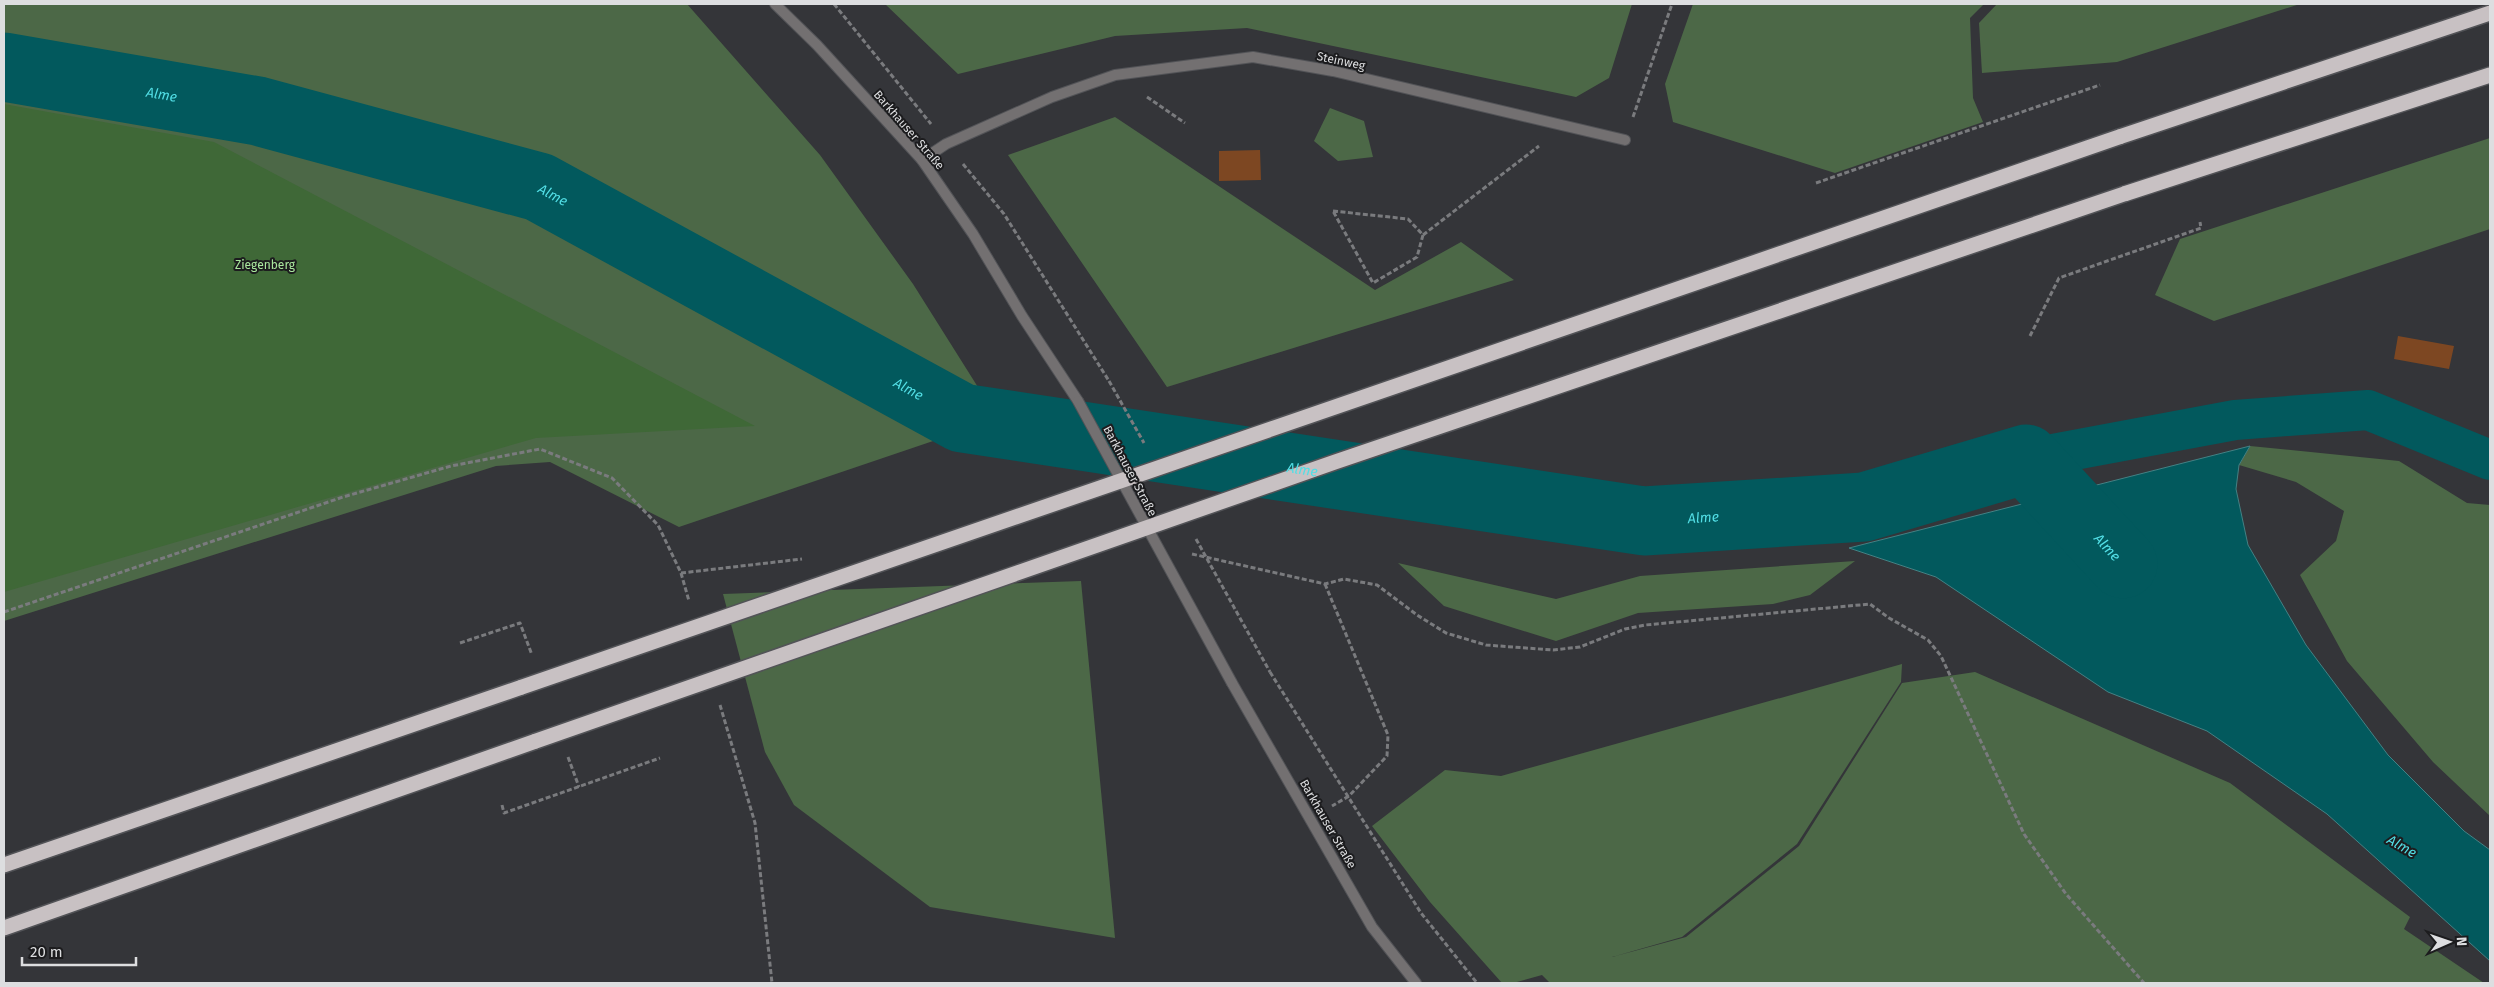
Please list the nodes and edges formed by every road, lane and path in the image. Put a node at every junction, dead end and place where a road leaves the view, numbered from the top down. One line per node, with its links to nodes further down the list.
1 (775, 4): 12 (street, Barkhauser Straße)
2 (834, 4): 11 (path)
3 (1672, 4): 10 (path)
4 (2490, 12): 29 (highway, bridge)
5 (1115, 75): 8 (path); 9 (street, Steinweg); 11 (street, Steinweg)
6 (2490, 75): 30 (highway, bridge)
7 (2100, 86): 13 (path)
8 (1185, 122)
9 (1553, 124): 10 (street, Steinweg); 15 (path)
10 (1625, 140)
11 (946, 144): 12 (street, Steinweg); 17 (path)
12 (922, 160): 32 (street, Barkhauser Straße, bridge)
13 (1816, 183)
14 (2200, 222): 16 (path)
15 (1423, 235): 15 (path)
16 (2030, 336)
17 (1109, 380)
18 (806, 559): 19 (path)
19 (681, 573): 20 (path); 21 (path)
20 (692, 610)
21 (4, 612)
22 (520, 623): 23 (path)
23 (460, 643)
24 (1270, 672): 33 (path)
25 (719, 703): 31 (path)
26 (660, 758): 28 (path)
27 (1355, 789): 34 (path)
28 (502, 805)
29 (4, 865)
30 (4, 928)
31 (772, 983)
32 (1416, 983)
33 (1477, 983)
34 (2144, 983)

